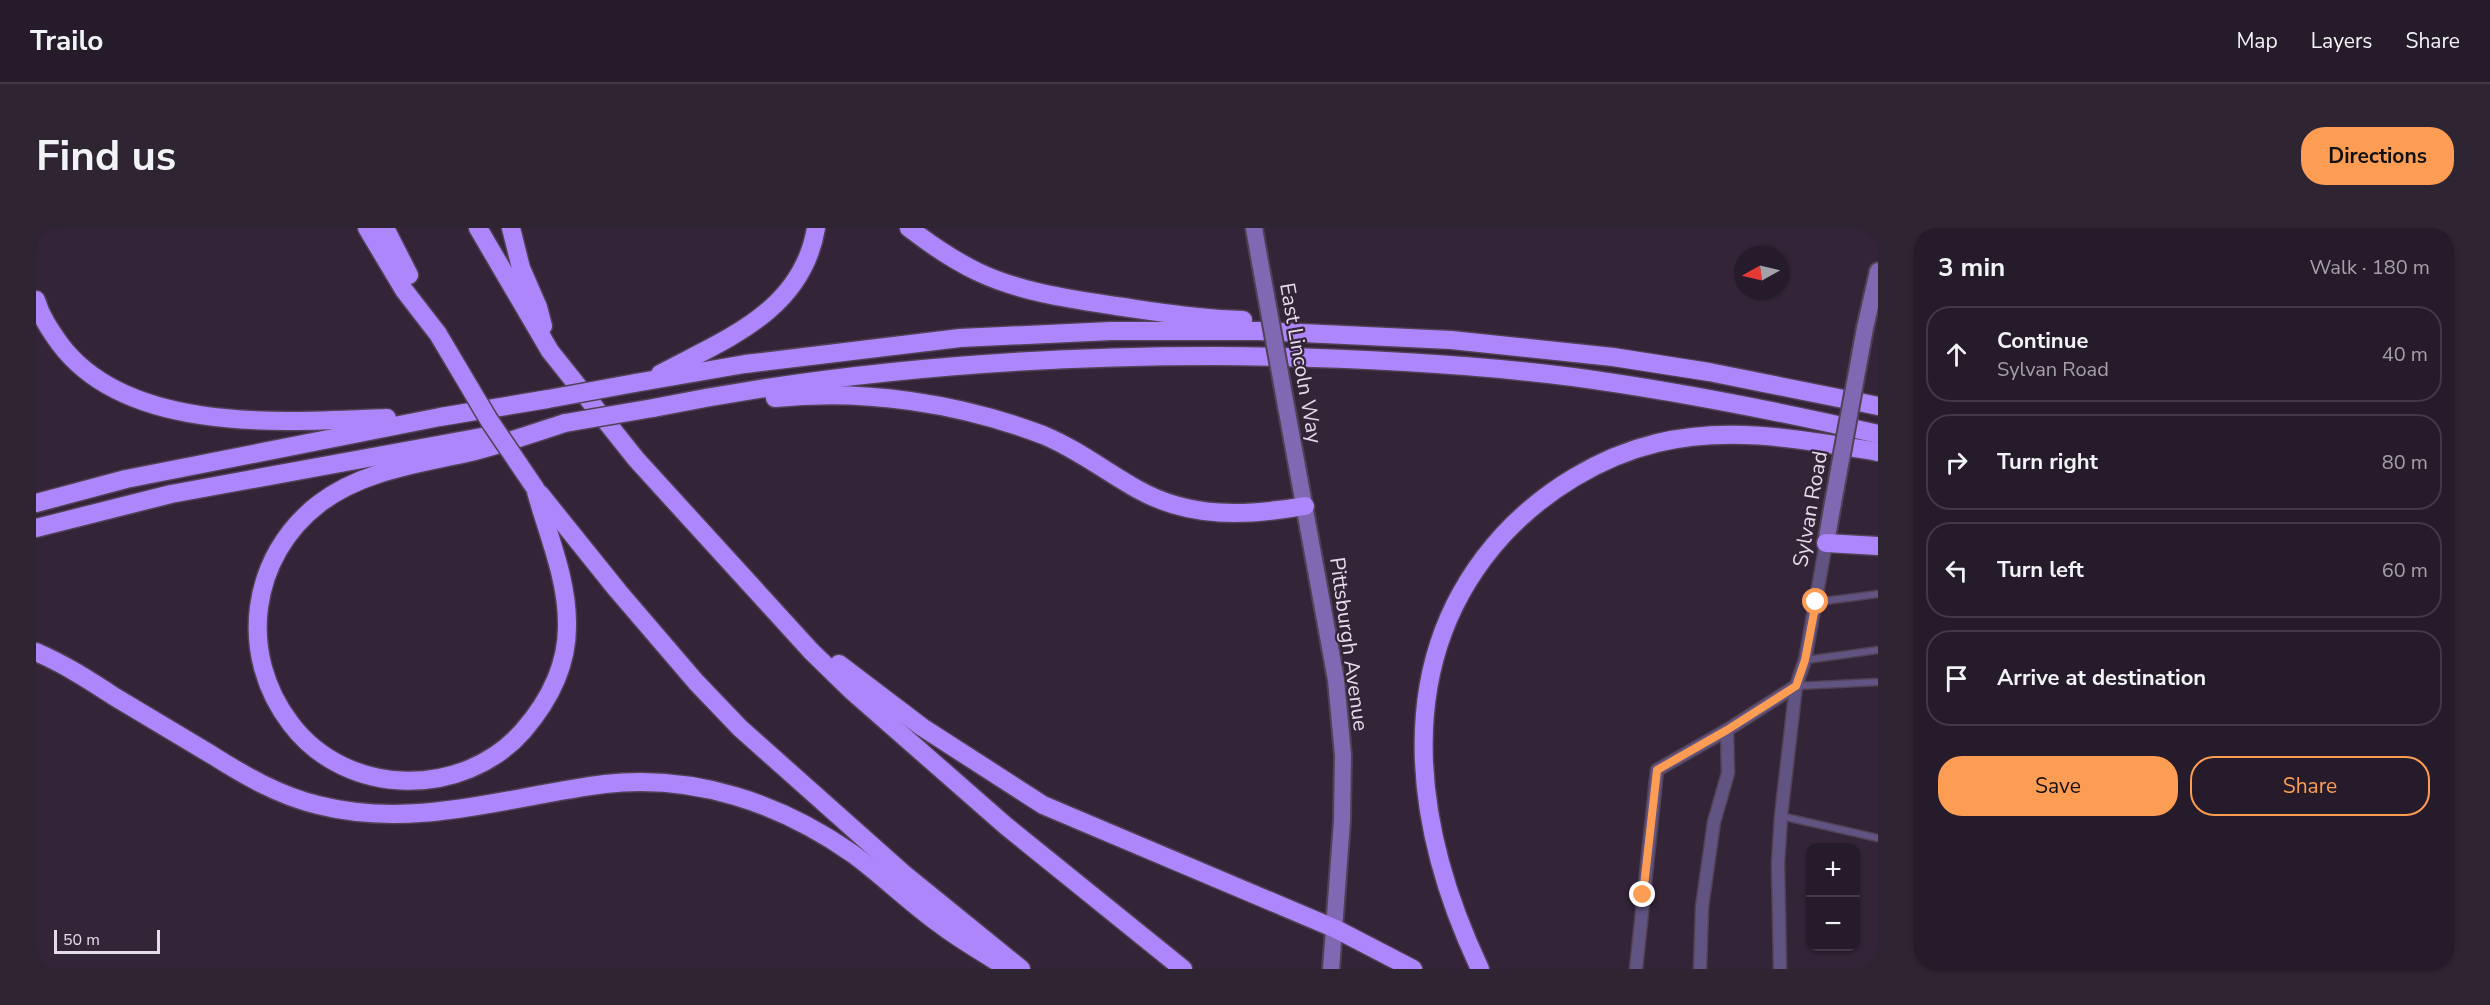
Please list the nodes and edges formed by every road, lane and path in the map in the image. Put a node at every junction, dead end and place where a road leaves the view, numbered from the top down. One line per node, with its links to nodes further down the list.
1 (367, 228): 10 (highway)
2 (385, 228): 10 (highway)
3 (478, 228): 11 (highway)
4 (511, 228): 11 (highway)
5 (816, 228): 13 (highway)
6 (909, 228): 12 (highway)
7 (1254, 228): 22 (main road, East Lincoln Way, bridge)
8 (1878, 272): 24 (main road, Sylvan Road, bridge)
9 (36, 300): 16 (highway)
10 (438, 334): 20 (highway, bridge)
11 (550, 351): 28 (highway)
12 (1613, 357): 13 (highway); 15 (highway)
13 (640, 383): 16 (highway, bridge)
14 (684, 402): 17 (highway, bridge); 18 (highway); 22 (highway)
15 (1878, 406)
16 (440, 417): 21 (highway)
17 (565, 423): 20 (highway); 23 (highway)
18 (1878, 434)
19 (1878, 452): 43 (highway)
20 (535, 488): 39 (highway)
21 (36, 503)
22 (1305, 506): 37 (main road, Pittsburgh Avenue)
23 (36, 528)
24 (1826, 543): 25 (highway); 27 (street, Sylvan Road)
25 (1878, 546)
26 (1878, 594): 27 (lane)
27 (1816, 602): 31 (street, Sylvan Road)
28 (772, 611): 37 (highway); 40 (highway)
29 (1878, 650): 31 (lane)
30 (36, 652): 38 (highway)
31 (1805, 660): 33 (street, Sylvan Road)
32 (1878, 682): 33 (lane)
33 (1796, 686): 34 (street); 35 (street, Sylvan Road)
34 (1727, 730): 44 (street); 45 (street)
35 (1781, 816): 36 (lane); 46 (street, Sylvan Road)
36 (1878, 838)
37 (1336, 929): 41 (main road, Pittsburgh Avenue); 42 (highway)
38 (1008, 969)
39 (1021, 969)
40 (1183, 969)
41 (1331, 969)
42 (1413, 969)
43 (1480, 969)
44 (1636, 969)
45 (1700, 969)
46 (1780, 969)

